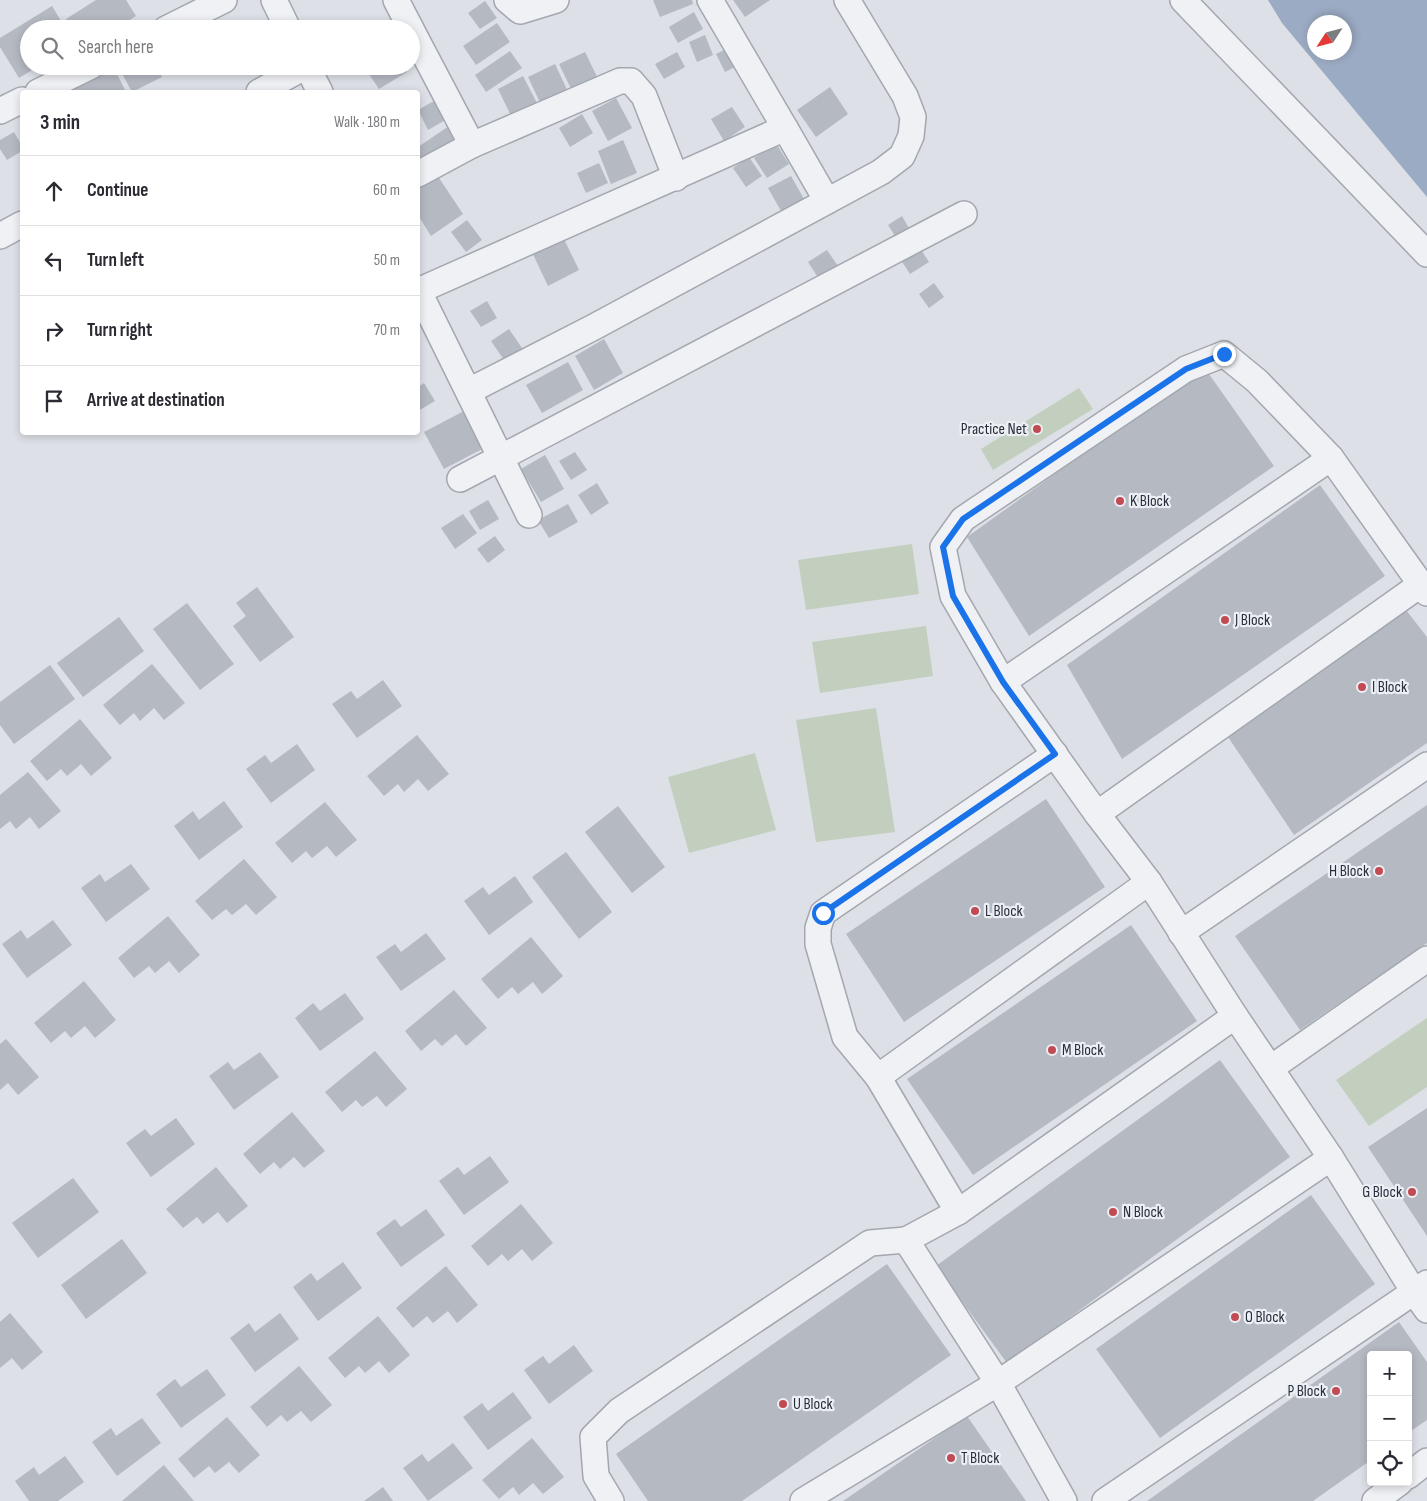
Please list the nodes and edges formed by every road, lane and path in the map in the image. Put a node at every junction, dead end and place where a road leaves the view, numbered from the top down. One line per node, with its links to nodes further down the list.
1 (224, 0): 9 (street)
2 (274, 0): 10 (street)
3 (396, 0): 11 (street)
4 (507, 0): 5 (street)
5 (556, 0)
6 (710, 0): 21 (street)
7 (847, 0): 25 (street)
8 (1183, 0): 29 (street)
9 (184, 20)
10 (284, 20)
11 (406, 20)
12 (420, 46): 22 (street)
13 (73, 75): 16 (street)
14 (290, 75): 17 (street)
15 (311, 75): 18 (street)
16 (42, 90)
17 (263, 90)
18 (319, 90)
19 (20, 101): 20 (street)
20 (0, 111)
21 (785, 128): 24 (street); 25 (street)
22 (472, 144): 23 (street); 24 (street)
23 (420, 173)
24 (676, 178): 30 (street)
25 (827, 201): 32 (street)
26 (964, 214): 33 (street)
27 (20, 225): 28 (street)
28 (0, 236)
29 (1427, 254)
30 (420, 289)
31 (420, 294): 32 (street)
32 (469, 391): 33 (street)
33 (500, 458): 35 (street); 36 (street)
34 (1331, 458): 37 (street); 38 (street); 38 (street)
35 (460, 479)
36 (529, 515)
37 (1423, 589): 41 (street)
38 (1003, 682): 39 (street)
39 (1055, 754): 41 (street); 47 (street)
40 (1427, 765): 43 (street)
41 (1097, 814): 42 (street)
42 (1149, 882): 43 (street); 47 (street)
43 (1181, 933): 45 (street)
44 (1427, 959): 46 (street)
45 (1235, 1016): 46 (street); 49 (street)
46 (1271, 1068): 48 (street)
47 (878, 1077): 49 (street)
48 (1331, 1158): 51 (street); 52 (street)
49 (958, 1212): 50 (street)
50 (906, 1240): 52 (street); 56 (street)
51 (1423, 1295): 59 (street)
52 (998, 1383): 57 (street); 58 (street)
53 (1427, 1461): 54 (street)
54 (1412, 1473)
55 (1395, 1486): 60 (street)
56 (611, 1501)
57 (803, 1501)
58 (1064, 1501)
59 (1105, 1501)
60 (1375, 1501)

